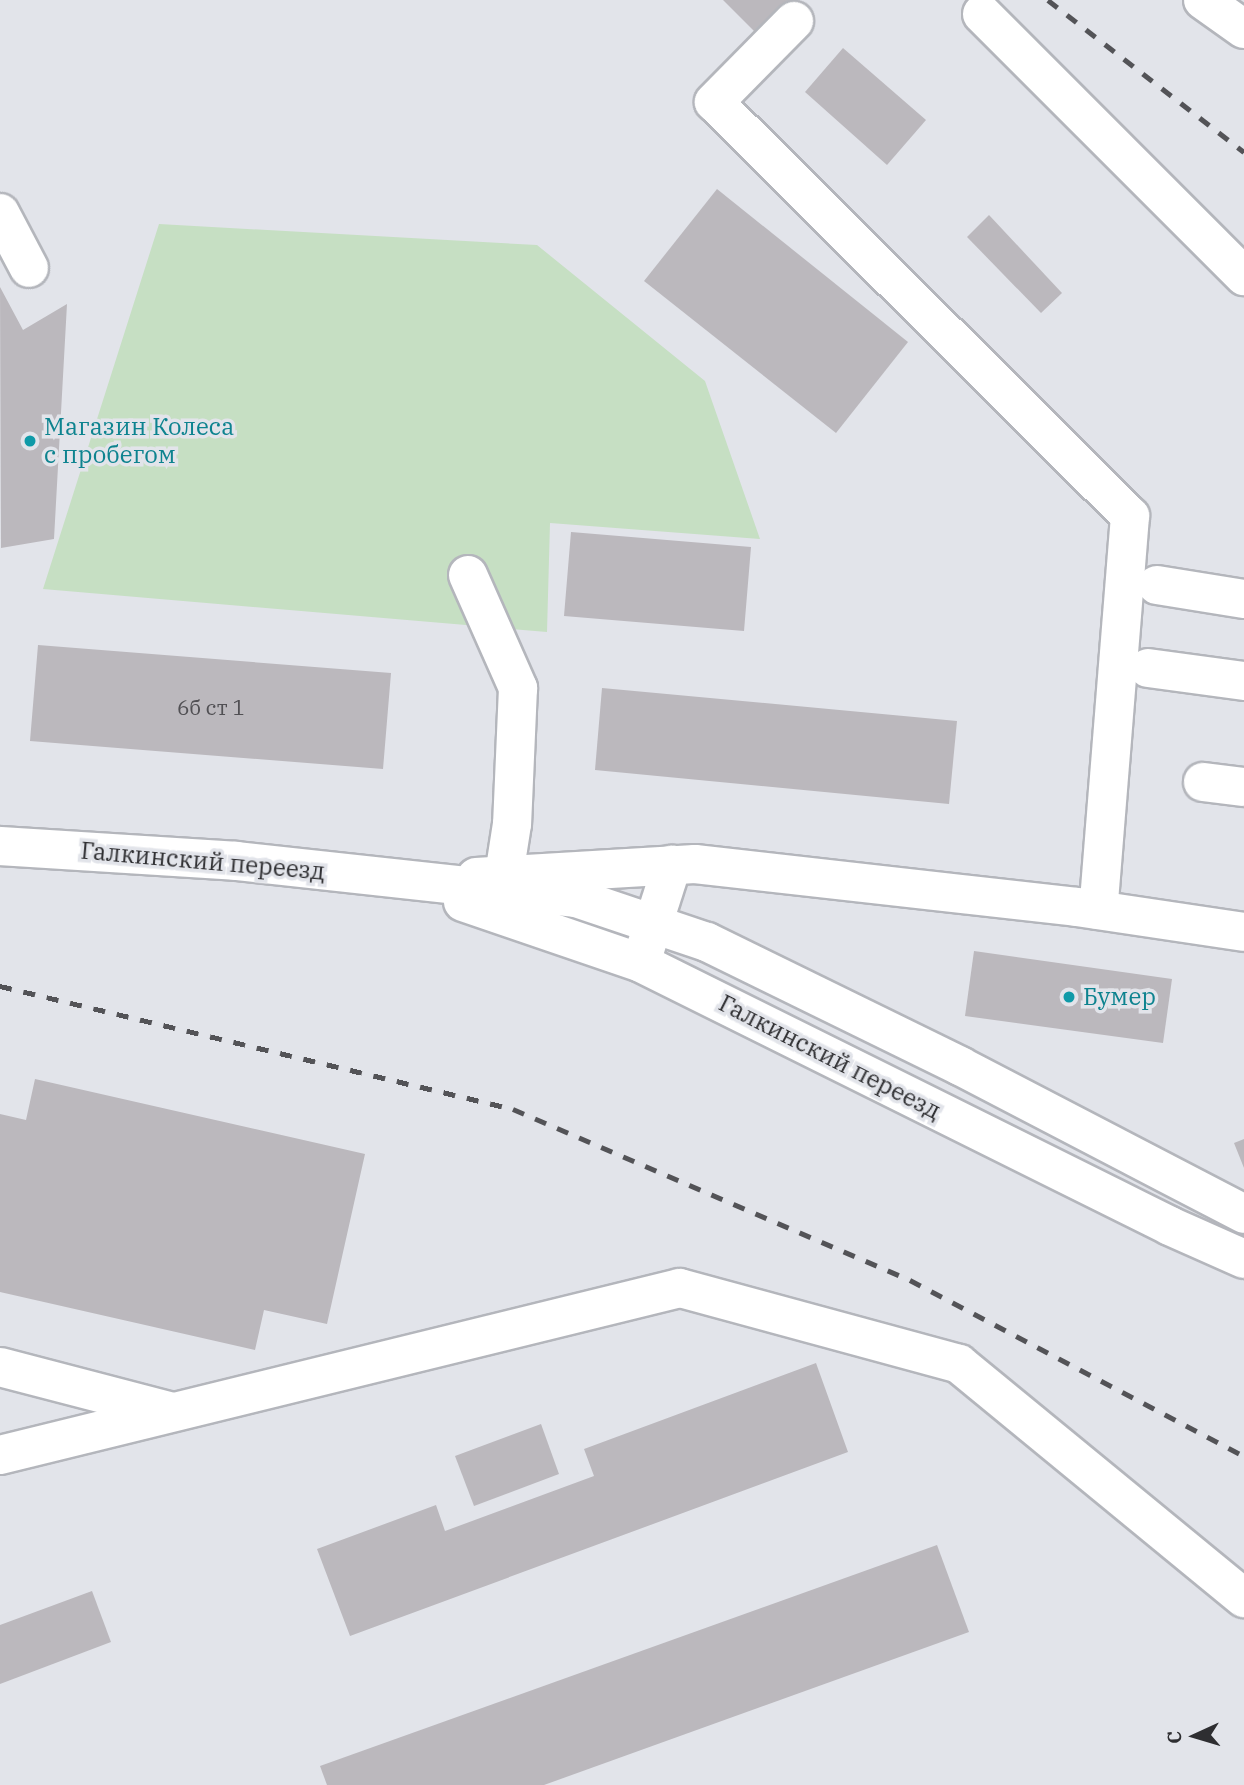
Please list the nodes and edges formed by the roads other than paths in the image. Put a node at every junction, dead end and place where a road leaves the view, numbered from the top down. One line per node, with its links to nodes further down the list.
1 (1203, 0): 4 (main road)
2 (982, 14): 7 (main road)
3 (794, 21): 19 (main road)
4 (1244, 29)
5 (0, 213): 6 (main road)
6 (29, 268)
7 (1244, 276)
8 (468, 575): 17 (main road)
9 (1157, 585): 10 (main road)
10 (1244, 598)
11 (1148, 668): 12 (main road)
12 (1244, 681)
13 (1203, 782): 14 (main road)
14 (1244, 787)
15 (0, 846): 18 (main road, Галкинский переезд)
16 (673, 865): 17 (main road); 19 (main road); 20 (main road)
17 (504, 875): 18 (main road)
18 (405, 882): 20 (main road, Галкинский переезд); 22 (main road, Галкинский переезд)
19 (1097, 910): 21 (main road)
20 (651, 923): 22 (main road); 23 (main road, Галкинский переезд)
21 (1244, 932)
22 (641, 963): 24 (main road, Галкинский переезд)
23 (1244, 1214)
24 (1244, 1259)
25 (0, 1367): 26 (main road)
26 (175, 1412): 27 (main road); 28 (main road)
27 (0, 1455)
28 (1244, 1598)

